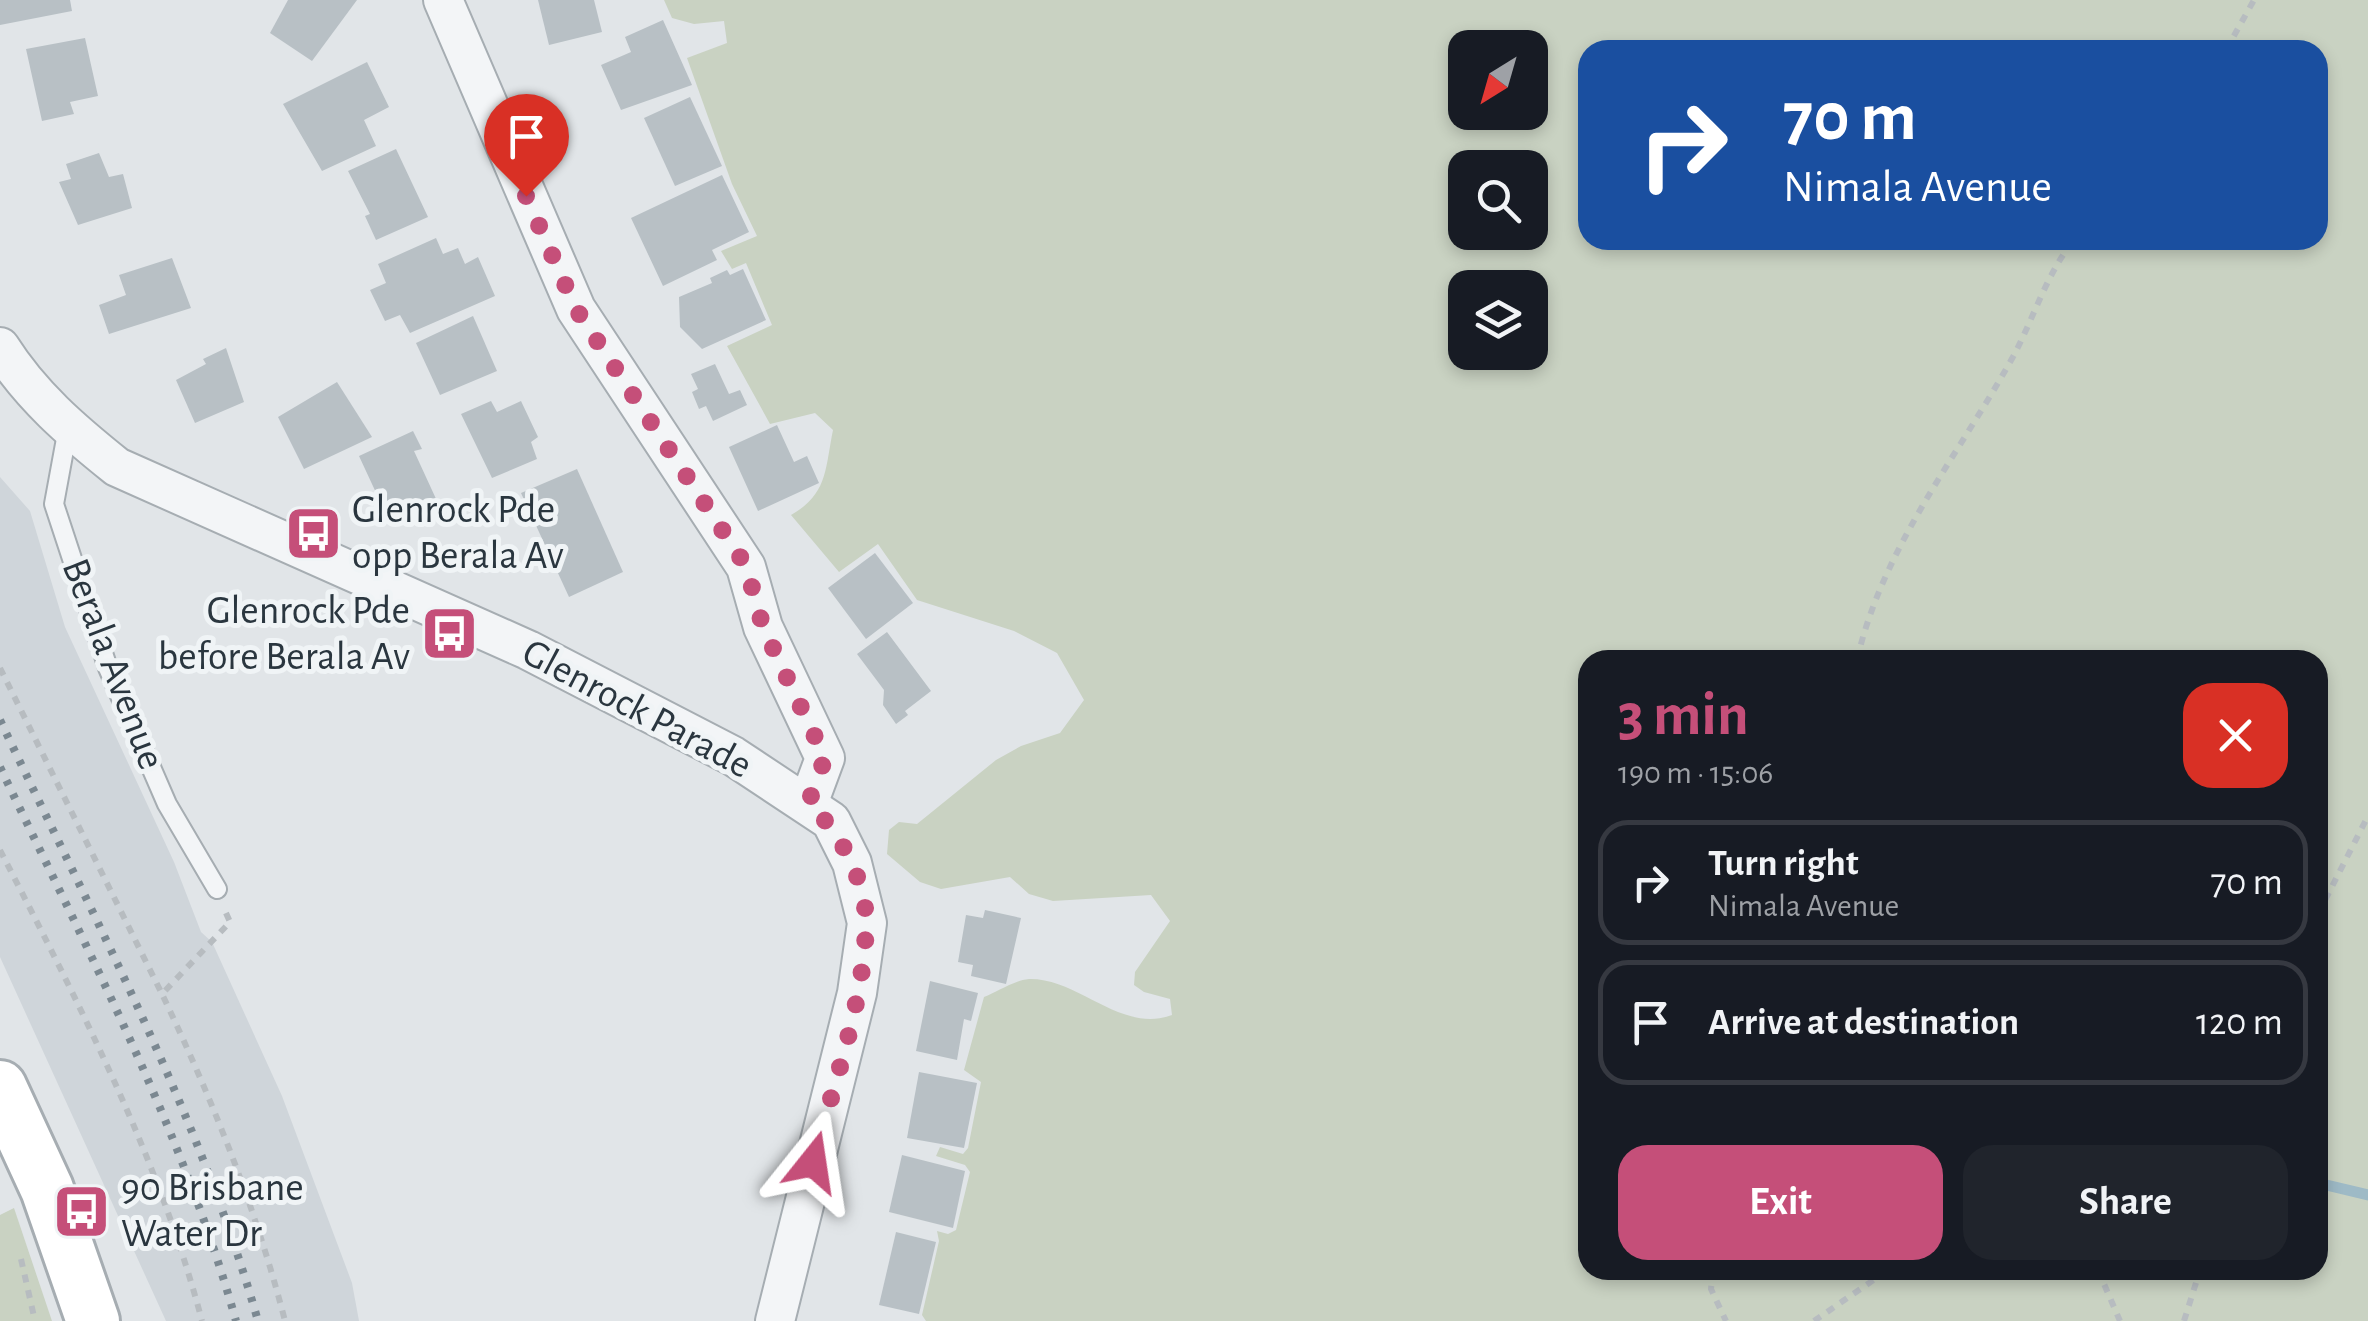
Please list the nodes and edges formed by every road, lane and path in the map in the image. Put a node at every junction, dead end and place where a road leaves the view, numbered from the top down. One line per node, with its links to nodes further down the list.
1 (443, 0): 9 (street)
2 (2254, 0): 3 (path)
3 (2232, 40)
4 (2066, 250): 7 (path)
5 (0, 347): 6 (street, Glenrock Parade)
6 (68, 428): 9 (street, Glenrock Parade); 12 (lane, Berala Avenue)
7 (1860, 650)
8 (0, 668): 14 (path)
9 (808, 804): 23 (street, Glenrock Parade)
10 (2368, 816): 13 (path)
11 (0, 850): 21 (path)
12 (217, 888): 14 (path)
13 (2328, 894)
14 (162, 994): 22 (path)
15 (0, 1087): 20 (main road)
16 (1712, 1280): 24 (path)
17 (1873, 1280): 25 (path)
18 (2102, 1280): 26 (path)
19 (2197, 1280): 27 (path)
20 (93, 1321)
21 (202, 1321)
22 (285, 1321)
23 (775, 1321)
24 (1726, 1321)
25 (1814, 1321)
26 (2120, 1321)
27 (2184, 1321)

